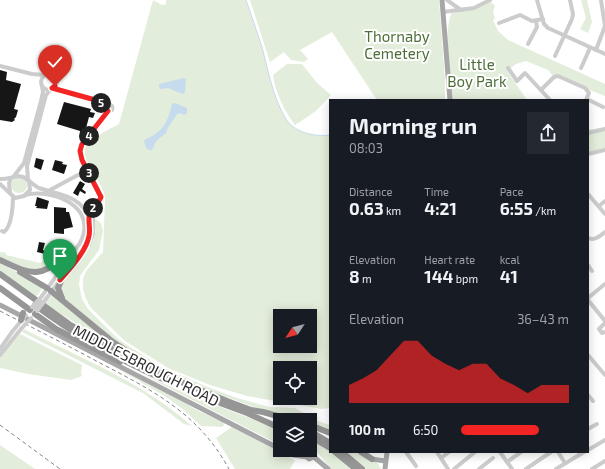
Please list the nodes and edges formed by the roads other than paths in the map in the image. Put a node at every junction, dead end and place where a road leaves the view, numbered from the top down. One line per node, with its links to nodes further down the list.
1 (442, 0): 8 (main road)
2 (447, 0): 7 (street)
3 (490, 0): 7 (street)
4 (537, 0): 9 (street)
5 (570, 0): 13 (street)
6 (601, 0): 10 (street)
7 (461, 10): 8 (street)
8 (443, 12): 29 (main road)
9 (543, 18): 11 (street); 13 (street)
10 (605, 20): 16 (street)
11 (536, 21): 12 (street); 14 (street)
12 (499, 23)
13 (565, 36): 15 (street); 18 (street)
14 (528, 44)
15 (590, 48): 16 (street); 21 (street)
16 (596, 50): 17 (street)
17 (605, 54)
18 (555, 56)
19 (0, 66): 22 (street)
20 (508, 68): 28 (street)
21 (581, 68)
22 (32, 74): 23 (street); 25 (street)
23 (44, 75): 24 (street); 25 (street)
24 (56, 80): 26 (street); 27 (street)
25 (42, 85): 26 (street); 39 (street)
26 (52, 88): 27 (street); 41 (street)
27 (64, 90): 38 (street)
28 (541, 90): 30 (street); 31 (street)
29 (450, 99)
30 (549, 99)
31 (587, 99)
32 (589, 100): 33 (street)
33 (603, 107)
34 (605, 129): 35 (street)
35 (589, 132)
36 (605, 150): 37 (street)
37 (589, 154)
38 (90, 174): 43 (street); 46 (street)
39 (13, 177): 40 (street); 41 (street); 44 (street)
40 (0, 179)
41 (28, 181): 43 (street); 45 (street)
42 (0, 184): 44 (street)
43 (49, 190): 52 (street)
44 (12, 196): 45 (street); 49 (street)
45 (24, 196): 49 (street); 57 (street)
46 (101, 197): 52 (street); 56 (street)
47 (589, 197): 50 (street)
48 (605, 201): 50 (street)
49 (14, 206): 53 (street)
50 (598, 206): 51 (street)
51 (605, 214)
52 (88, 218): 56 (street)
53 (2, 231)
54 (605, 232): 55 (street)
55 (589, 238)
56 (82, 251): 62 (street)
57 (73, 252): 58 (highway); 66 (street)
58 (2, 261): 66 (highway)
59 (589, 267): 60 (street)
60 (592, 271)
61 (0, 274): 80 (highway)
62 (63, 276): 66 (street); 69 (highway)
63 (0, 279): 79 (highway)
64 (605, 284): 67 (street)
65 (0, 288): 71 (highway)
66 (50, 291): 69 (highway); 71 (street, bridge)
67 (589, 298)
68 (589, 300): 73 (street)
69 (64, 301): 80 (highway)
70 (0, 305): 96 (main road, MIDDLESBROUGH ROAD)
71 (31, 313): 72 (highway, bridge); 76 (street, bridge); 79 (highway)
72 (21, 320): 75 (street, bridge)
73 (605, 322): 74 (street)
74 (605, 332)
75 (0, 349)
76 (0, 354)
77 (589, 356): 78 (street)
78 (605, 375)
79 (157, 377): 83 (highway)
80 (172, 379): 83 (highway)
81 (589, 396): 82 (street)
82 (593, 401)
83 (249, 411): 84 (highway); 85 (highway); 86 (highway); 87 (highway)
84 (273, 415)
85 (273, 417)
86 (273, 421)
87 (273, 424)
88 (597, 424): 90 (street)
89 (317, 428): 91 (highway)
90 (589, 428)
91 (329, 433)
92 (317, 435): 95 (highway)
93 (317, 440): 97 (highway)
94 (605, 440): 98 (street)
95 (329, 442)
96 (273, 445)
97 (329, 447)
98 (589, 449)
99 (336, 453): 123 (highway)
100 (343, 453): 124 (highway)
101 (363, 453): 116 (highway)
102 (370, 453): 116 (street)
103 (387, 453): 117 (main road)
104 (406, 453): 121 (street)
105 (438, 453): 114 (street)
106 (448, 453): 114 (street)
107 (474, 453): 128 (street)
108 (501, 453): 119 (street)
109 (520, 453): 119 (street)
110 (550, 453): 131 (street)
111 (559, 453): 120 (street)
112 (582, 453): 120 (street)
113 (314, 457): 122 (main road, MIDDLESBROUGH ROAD)
114 (441, 458): 127 (street)
115 (493, 458): 129 (street)
116 (372, 459): 117 (main road)
117 (385, 461): 125 (main road); 126 (main road)
118 (605, 461): 133 (street)
119 (507, 462): 130 (street)
120 (565, 463): 132 (street)
121 (416, 466)
122 (328, 469)
123 (356, 469)
124 (362, 469)
125 (385, 469)
126 (388, 469)
127 (448, 469)
128 (454, 469)
129 (479, 469)
130 (512, 469)
131 (526, 469)
132 (556, 469)
133 (592, 469)

